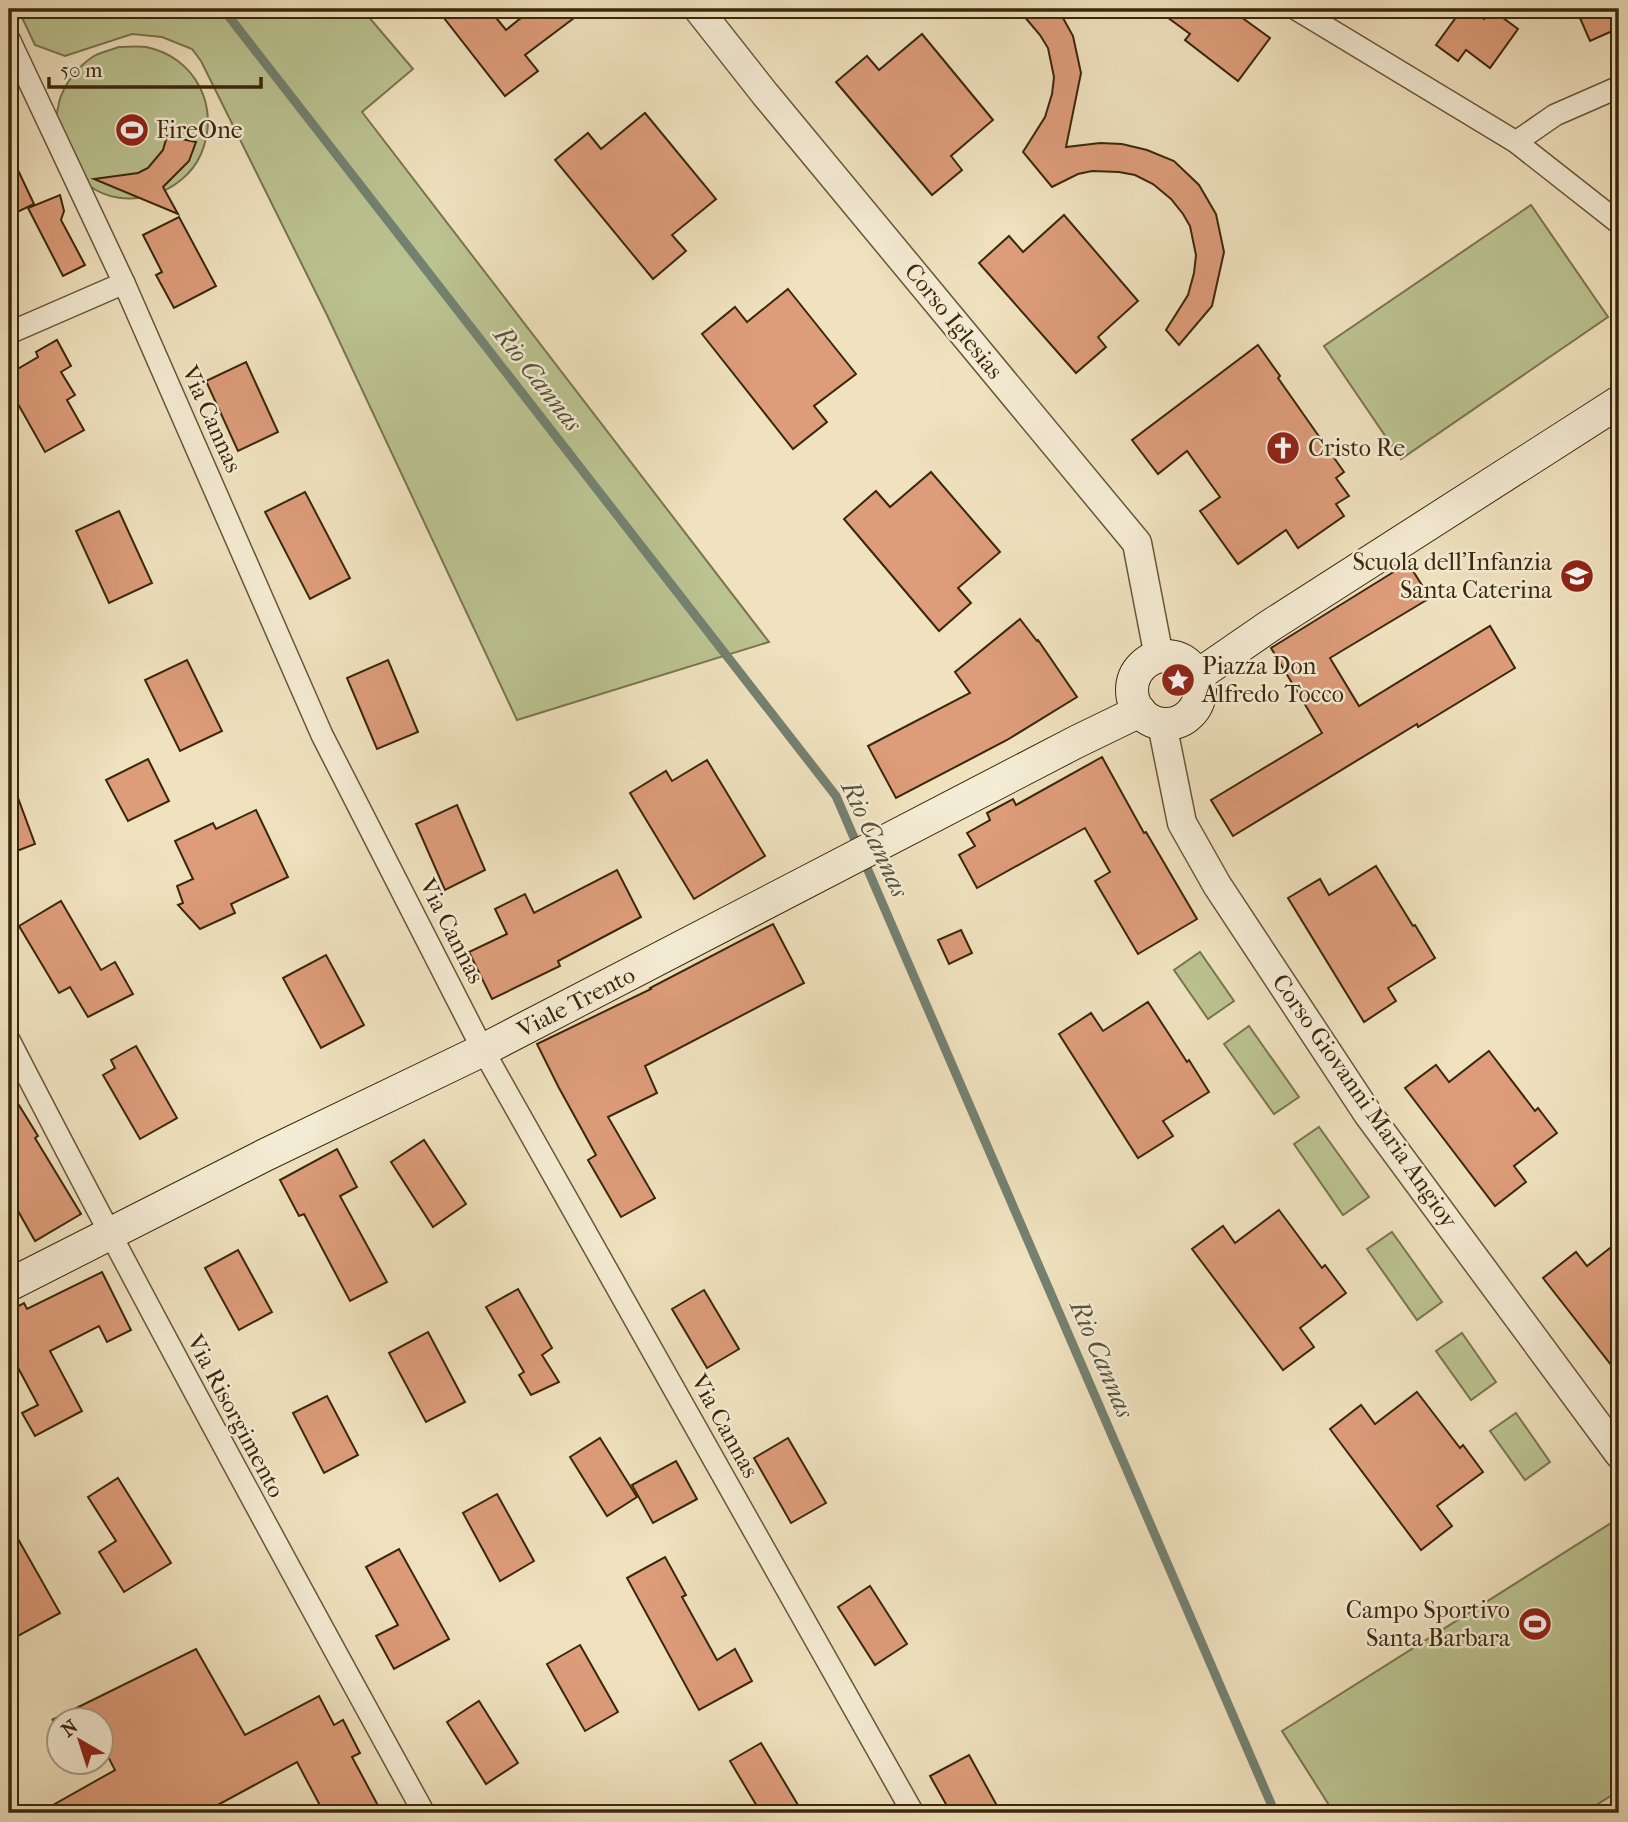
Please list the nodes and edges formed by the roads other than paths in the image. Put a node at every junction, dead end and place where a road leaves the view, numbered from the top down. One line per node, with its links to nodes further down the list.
1 (698, 9): 10 (street, Corso Iglesias)
2 (1296, 9): 5 (street)
3 (9, 39): 7 (street, Via Cannas)
4 (1619, 88): 5 (street)
5 (1516, 142): 6 (street)
6 (1619, 223)
7 (124, 283): 8 (street); 14 (street, Via Cannas)
8 (9, 333)
9 (1619, 402): 11 (main road)
10 (1159, 657): 11 (main road); 12 (main road)
11 (1197, 676): 12 (main road)
12 (1151, 717): 14 (main road, Viale Trento); 17 (street, Corso Giovanni Maria Angioy)
13 (9, 1040): 15 (street, Via Risorgimento)
14 (484, 1050): 15 (main road, Viale Trento); 19 (street, Via Cannas)
15 (109, 1234): 16 (main road, Viale Trento); 18 (street, Via Risorgimento)
16 (9, 1285)
17 (1619, 1454)
18 (424, 1813)
19 (914, 1813)

